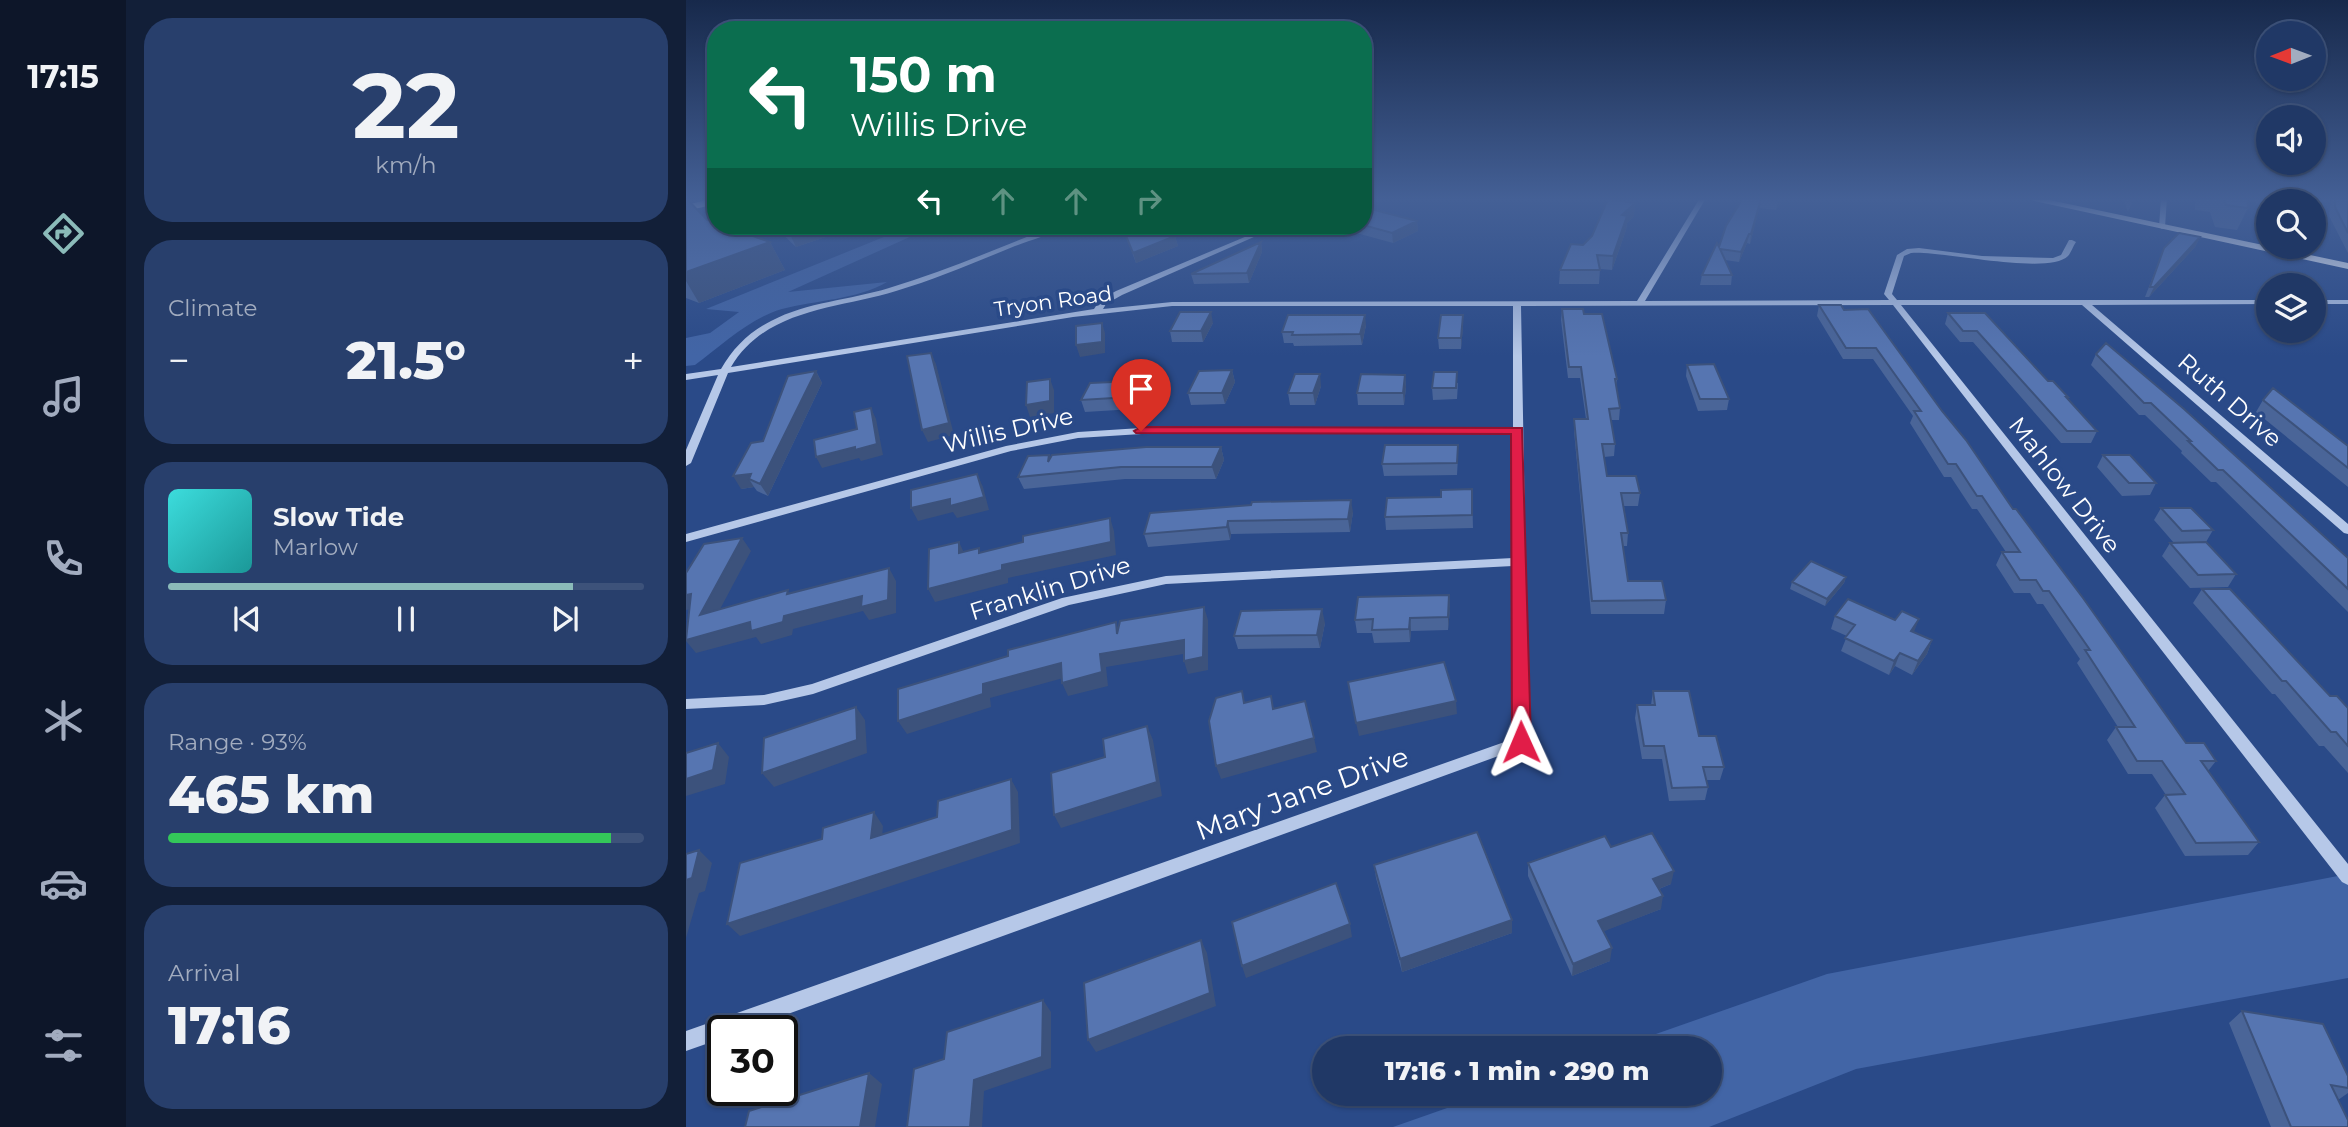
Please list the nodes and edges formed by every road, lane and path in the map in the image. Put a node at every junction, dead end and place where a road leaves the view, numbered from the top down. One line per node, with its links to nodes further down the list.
1 (996, 251): 15 (street)
2 (1218, 251): 14 (street)
3 (1671, 251): 8 (street)
4 (2067, 251): 9 (street)
5 (2273, 251): 6 (main road)
6 (2345, 266)
7 (1517, 302): 8 (street, Tryon Road); 14 (street, Tryon Road); 17 (street, Mary Jane Drive)
8 (1640, 302): 9 (street, Tryon Road)
9 (1892, 302): 10 (street, Tryon Road); 23 (street, Mahlow Drive)
10 (2084, 302): 11 (street, Tryon Road); 19 (street, Ruth Drive)
11 (2256, 302)
12 (2326, 302): 13 (street)
13 (2348, 302)
14 (1097, 311): 15 (street, Tryon Road)
15 (725, 371): 16 (street, Tryon Road); 18 (street)
16 (686, 377)
17 (1517, 430): 20 (street, Willis Drive); 21 (street, Mary Jane Drive)
18 (686, 463)
19 (2348, 530)
20 (686, 538)
21 (1520, 562): 22 (street, Franklin Drive); 24 (street, Mary Jane Drive)
22 (686, 705)
23 (2348, 877)
24 (686, 1041)

